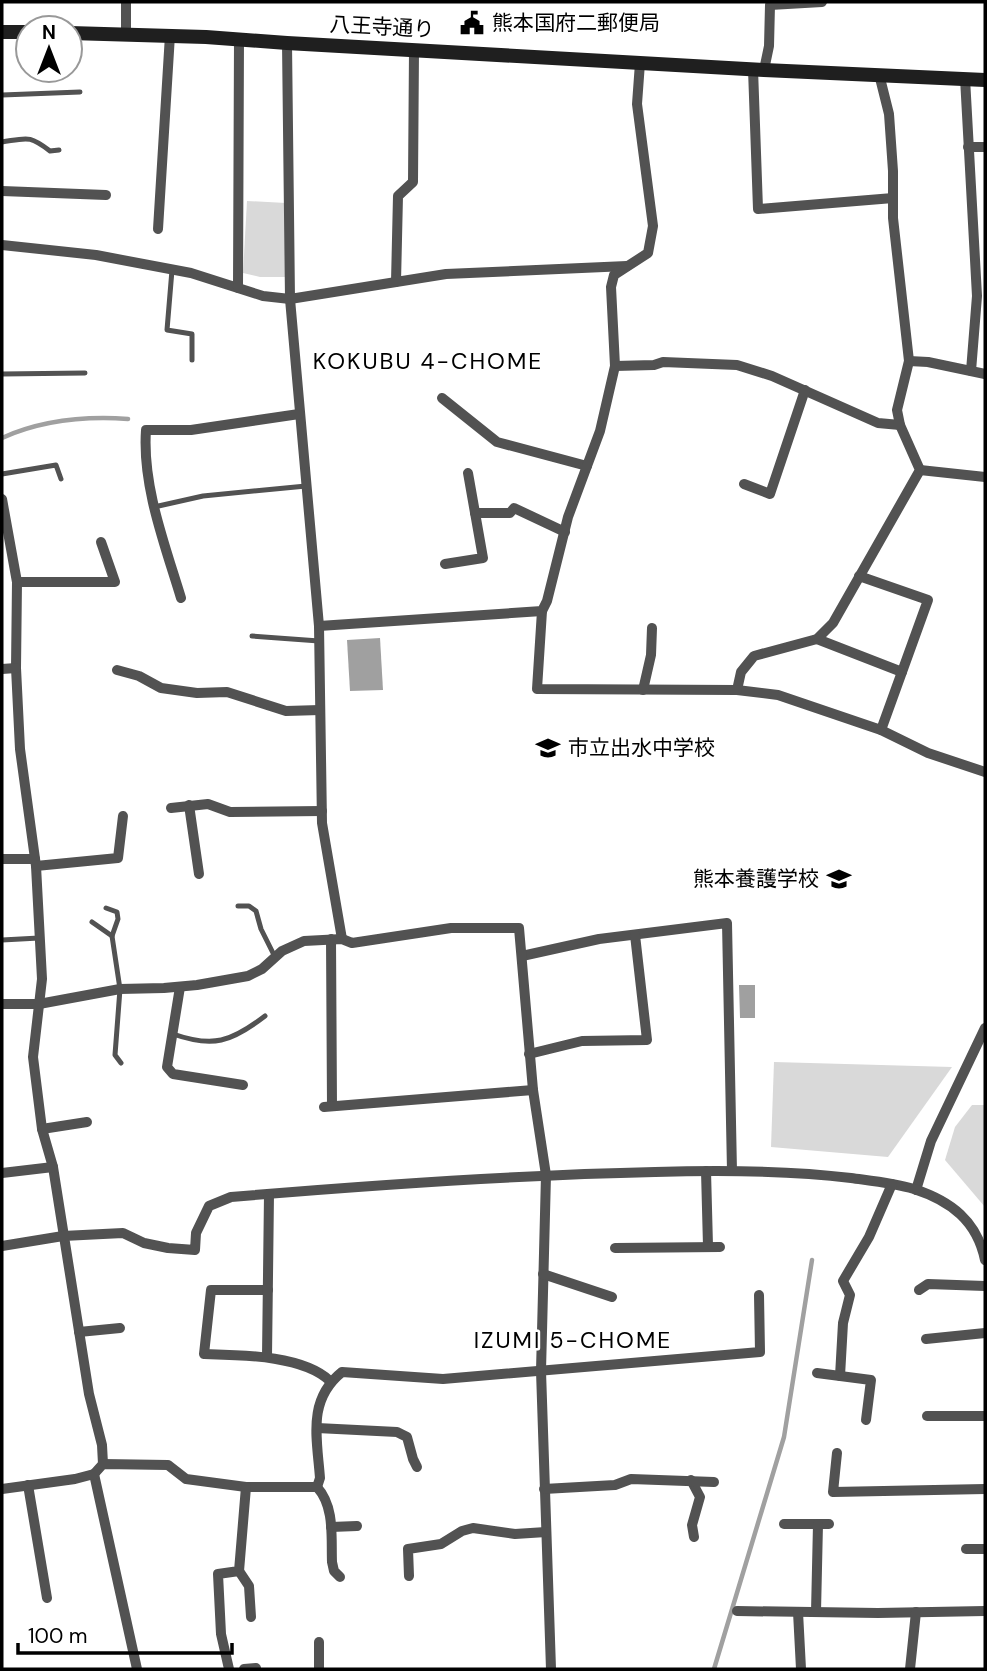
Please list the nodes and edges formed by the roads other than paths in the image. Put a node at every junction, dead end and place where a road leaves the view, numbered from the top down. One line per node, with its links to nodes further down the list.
1 (126, 2): 4 (street)
2 (822, 2): 10 (street)
3 (84, 33): 4 (street, 八王寺通り)
4 (127, 33): 5 (street, 八王寺通り)
5 (170, 35): 6 (street, 八王寺通り); 23 (street)
6 (239, 39): 7 (street, 八王寺通り); 28 (street)
7 (287, 43): 8 (street, 八王寺通り); 29 (street)
8 (414, 50): 9 (street, 八王寺通り); 27 (street)
9 (640, 63): 10 (street, 八王寺通り); 25 (street)
10 (759, 70): 11 (street, 八王寺通り); 22 (street)
11 (879, 74): 12 (street, 八王寺通り); 22 (street)
12 (965, 78): 13 (street, 八王寺通り); 17 (street)
13 (985, 80)
14 (80, 92): 15 (lane)
15 (2, 95)
16 (2, 142): 19 (lane)
17 (968, 147): 18 (street); 33 (street)
18 (985, 147)
19 (59, 150)
20 (2, 191): 21 (street)
21 (106, 195)
22 (893, 198): 31 (street)
23 (158, 229)
24 (2, 245): 26 (street)
25 (628, 266): 27 (street); 32 (street)
26 (172, 270): 28 (street); 30 (lane)
27 (396, 282): 29 (street)
28 (238, 288): 29 (street)
29 (290, 299): 39 (street)
30 (192, 360)
31 (909, 361): 33 (street); 40 (street)
32 (615, 366): 37 (street); 41 (street)
33 (971, 371): 36 (street)
34 (85, 373): 35 (lane)
35 (2, 374)
36 (985, 374)
37 (805, 390): 40 (street); 47 (street)
38 (442, 398): 41 (street)
39 (299, 414): 48 (street); 50 (street)
40 (901, 425): 42 (street)
41 (587, 466): 53 (street)
42 (920, 470): 45 (street); 56 (street)
43 (468, 473): 52 (street)
44 (2, 474): 46 (lane)
45 (985, 477)
46 (61, 479)
47 (744, 484)
48 (306, 486): 50 (lane); 60 (street)
49 (2, 499): 51 (street)
50 (154, 507): 58 (street)
51 (3, 511): 57 (street)
52 (475, 513): 53 (street); 55 (street)
53 (565, 533): 59 (street)
54 (101, 542): 57 (street)
55 (445, 564)
56 (859, 576): 63 (street); 68 (street)
57 (17, 582): 65 (street)
58 (181, 598)
59 (542, 611): 60 (street); 69 (street)
60 (319, 626): 64 (street)
61 (652, 628): 69 (street)
62 (252, 636): 64 (lane)
63 (817, 639): 68 (street); 70 (street)
64 (319, 641): 71 (street)
65 (16, 668): 66 (street); 79 (street)
66 (2, 669)
67 (117, 670): 71 (street)
68 (902, 671): 72 (street)
69 (643, 690): 70 (street)
70 (737, 690): 72 (street)
71 (320, 710): 76 (street)
72 (881, 730): 73 (street)
73 (985, 772)
74 (189, 805): 75 (street); 76 (street); 80 (street)
75 (171, 808)
76 (322, 811): 87 (street)
77 (123, 816): 79 (street)
78 (2, 859): 79 (street)
79 (35, 862): 86 (street)
80 (199, 874)
81 (238, 906): 90 (lane)
82 (106, 908): 85 (lane)
83 (92, 922): 85 (lane)
84 (635, 934): 89 (street); 98 (street); 106 (street)
85 (112, 936): 92 (lane)
86 (39, 938): 88 (lane); 93 (street)
87 (337, 939): 89 (street); 90 (street); 101 (street)
88 (2, 940)
89 (522, 956): 98 (street)
90 (275, 957): 91 (street)
91 (180, 987): 92 (street); 97 (street)
92 (120, 989): 93 (street); 99 (lane)
93 (39, 1003): 94 (street); 103 (street)
94 (2, 1004)
95 (265, 1016): 97 (lane)
96 (985, 1028): 110 (street)
97 (173, 1034): 100 (street)
98 (529, 1054): 101 (street)
99 (121, 1063)
100 (243, 1085)
101 (533, 1090): 108 (street)
102 (87, 1122): 103 (street)
103 (42, 1129): 104 (street)
104 (53, 1167): 107 (street); 112 (street)
105 (706, 1171): 106 (street); 108 (street); 114 (street)
106 (732, 1171): 109 (street)
107 (2, 1173)
108 (546, 1175): 111 (street); 118 (street)
109 (892, 1184): 110 (street); 131 (street)
110 (916, 1190): 117 (street)
111 (269, 1194): 112 (street); 120 (street)
112 (63, 1236): 113 (street); 125 (street)
113 (2, 1246)
114 (708, 1246): 115 (street); 116 (street)
115 (720, 1247)
116 (615, 1248)
117 (985, 1260)
118 (543, 1274): 123 (street); 129 (street)
119 (985, 1286): 121 (street)
120 (268, 1290): 128 (street); 128 (street)
121 (919, 1290)
122 (759, 1294): 129 (street)
123 (612, 1297)
124 (120, 1328): 125 (street)
125 (79, 1332): 140 (street)
126 (985, 1333): 127 (street)
127 (926, 1339)
128 (267, 1357): 132 (street)
129 (541, 1371): 132 (street); 149 (street)
130 (817, 1373): 131 (street)
131 (840, 1376): 136 (street)
132 (330, 1381): 137 (street)
133 (927, 1416): 134 (street)
134 (940, 1416): 135 (street); 138 (street)
135 (985, 1416)
136 (866, 1420)
137 (317, 1428): 141 (street); 147 (street)
138 (940, 1429)
139 (837, 1453): 150 (street)
140 (103, 1464): 142 (street); 146 (street)
141 (417, 1467)
142 (94, 1474): 145 (street); 170 (street)
143 (691, 1480): 144 (street); 149 (street); 155 (street)
144 (713, 1482)
145 (28, 1485): 148 (street); 161 (street)
146 (246, 1487): 147 (street); 158 (street)
147 (317, 1487): 153 (street)
148 (2, 1489)
149 (544, 1489): 154 (street)
150 (985, 1489)
151 (784, 1524): 165 (street)
152 (357, 1526): 153 (street)
153 (331, 1527): 160 (street)
154 (546, 1532): 159 (street); 174 (street)
155 (694, 1537)
156 (965, 1549): 157 (street)
157 (985, 1549)
158 (239, 1571): 167 (street); 171 (street)
159 (409, 1576)
160 (340, 1577)
161 (47, 1598)
162 (737, 1611): 164 (street)
163 (985, 1611): 166 (street)
164 (798, 1612): 165 (street); 175 (street)
165 (816, 1612): 166 (street)
166 (915, 1612): 176 (street)
167 (251, 1616)
168 (319, 1642): 173 (street)
169 (256, 1668): 172 (street)
170 (137, 1669)
171 (229, 1669)
172 (244, 1669)
173 (319, 1669)
174 (551, 1669)
175 (801, 1669)
176 (910, 1669)

